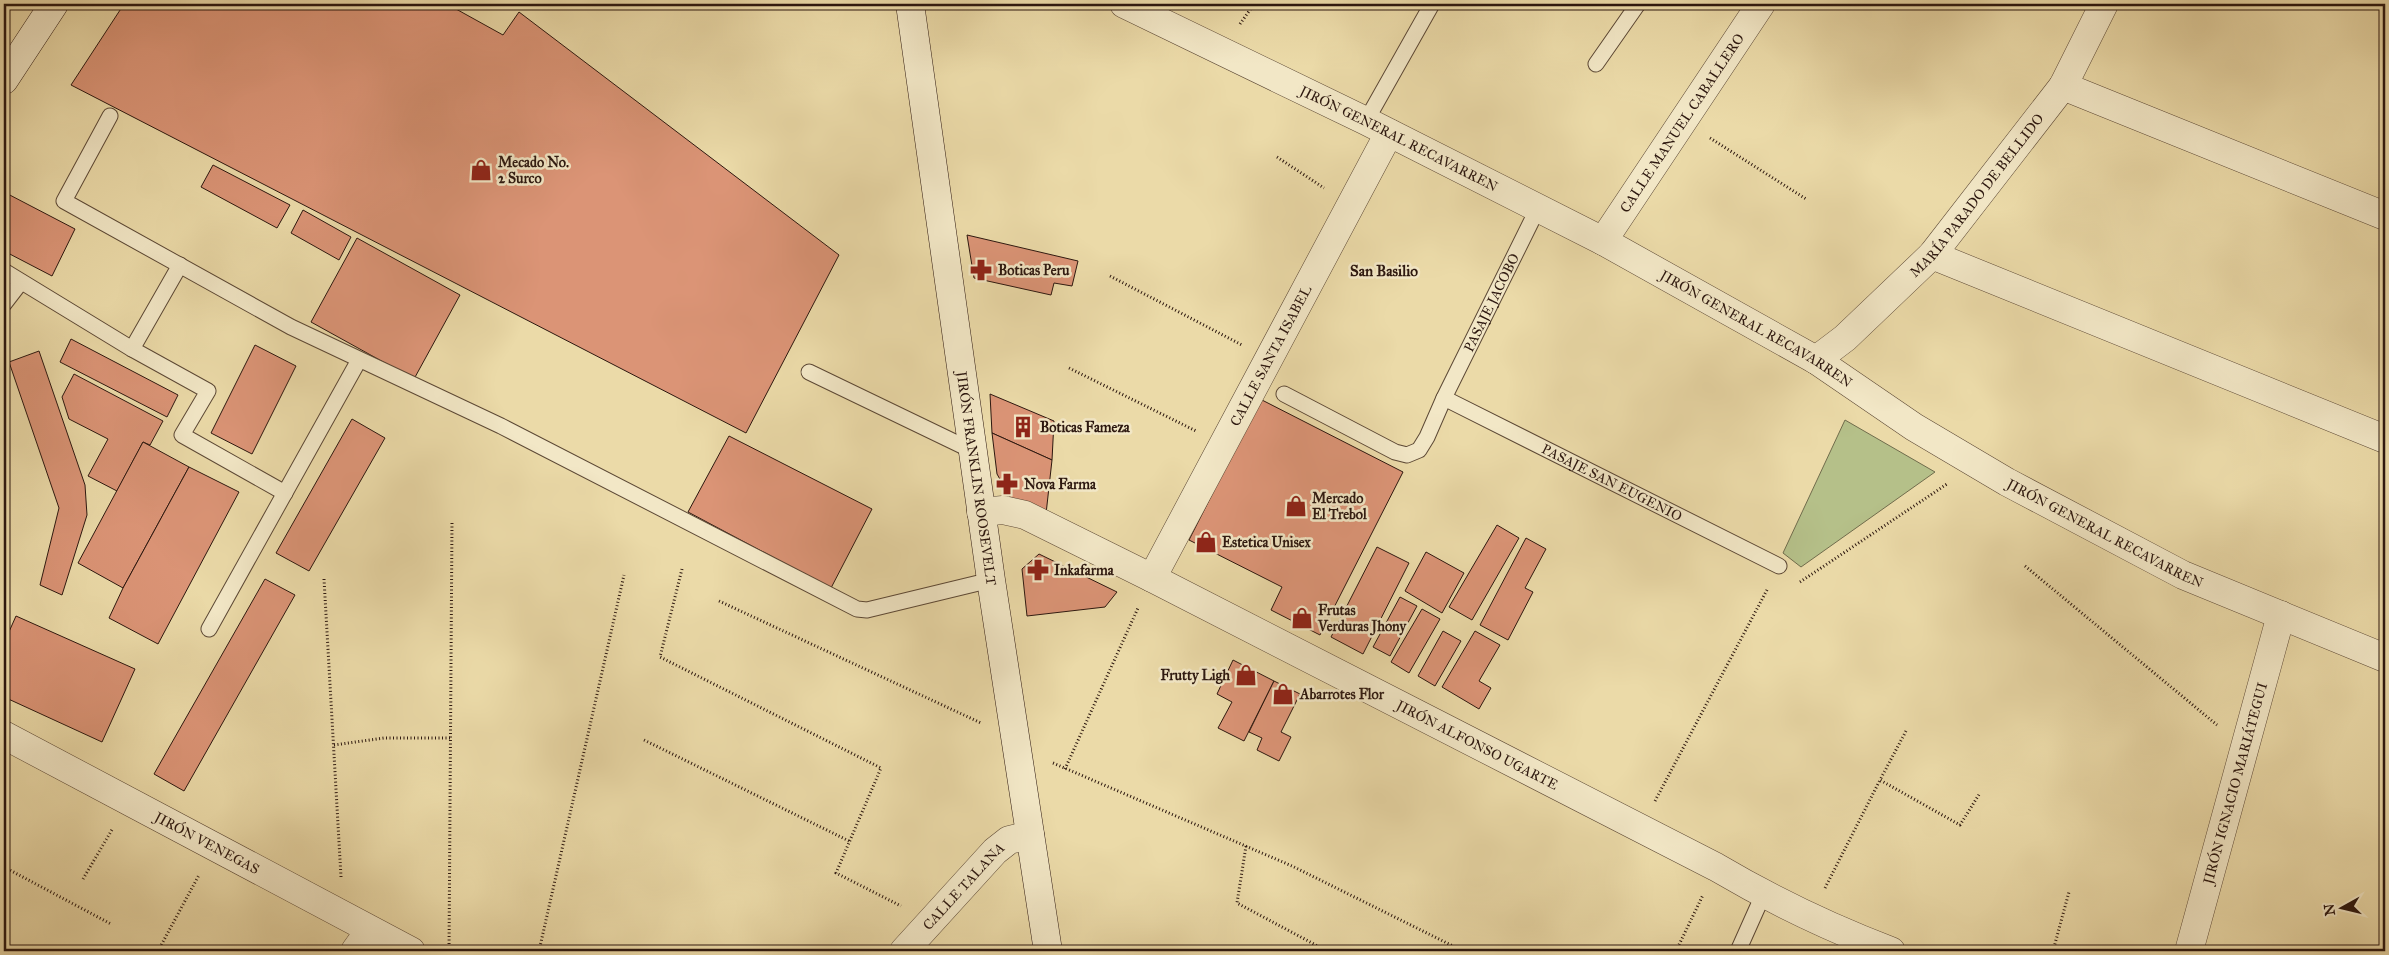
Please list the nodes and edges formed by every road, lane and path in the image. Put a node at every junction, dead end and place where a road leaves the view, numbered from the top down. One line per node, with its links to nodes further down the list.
1 (54, 4): 9 (street)
2 (910, 4): 36 (street, JIRÓN FRANKLIN ROOSEVELT)
3 (1124, 4): 13 (street, JIRÓN GENERAL RECAVARREN)
4 (1432, 4): 13 (lane)
5 (1638, 4): 8 (lane)
6 (1760, 4): 12 (street, CALLE MANUEL CABALLERO)
7 (2104, 4): 10 (street, MARÍA PARADO DE BELLIDO)
8 (1596, 64)
9 (4, 80)
10 (2063, 86): 18 (street); 20 (street, MARÍA PARADO DE BELLIDO)
11 (110, 116): 21 (lane)
12 (1683, 121): 15 (path); 19 (street, CALLE MANUEL CABALLERO)
13 (1377, 127): 16 (street, CALLE SANTA ISABEL); 17 (street, JIRÓN GENERAL RECAVARREN)
14 (1276, 157): 16 (path)
15 (1806, 199)
16 (1350, 205): 27 (street, CALLE SANTA ISABEL)
17 (1538, 208): 19 (street, JIRÓN GENERAL RECAVARREN); 33 (lane, PASAJE JACOBO)
18 (2385, 216)
19 (1603, 241): 29 (street, JIRÓN GENERAL RECAVARREN)
20 (1932, 255): 29 (street, MARÍA PARADO DE BELLIDO); 34 (street)
21 (180, 265): 26 (lane); 28 (lane)
22 (4, 271): 24 (lane)
23 (1110, 276): 27 (path)
24 (21, 282): 25 (lane); 26 (lane)
25 (4, 304)
26 (132, 349): 38 (lane)
27 (1269, 359): 35 (street, CALLE SANTA ISABEL)
28 (359, 360): 38 (lane); 47 (lane)
29 (1816, 360): 37 (street, JIRÓN GENERAL RECAVARREN)
30 (1069, 368): 35 (path)
31 (809, 372): 36 (lane)
32 (1284, 394): 33 (lane, PASAJE JACOBO)
33 (1444, 398): 43 (lane, PASAJE SAN EUGENIO)
34 (2385, 439)
35 (1223, 444): 45 (street, CALLE SANTA ISABEL)
36 (973, 451): 39 (street, JIRÓN FRANKLIN ROOSEVELT)
37 (1976, 464): 48 (path); 50 (street, JIRÓN GENERAL RECAVARREN)
38 (285, 494): 51 (lane)
39 (982, 512): 45 (street, JIRÓN ALFONSO UGARTE); 47 (street, JIRÓN FRANKLIN ROOSEVELT)
40 (452, 521): 55 (path)
41 (2025, 566): 59 (path)
42 (682, 569): 66 (path)
43 (1776, 573): 64 (path)
44 (624, 575): 82 (path)
45 (1152, 578): 60 (path); 64 (street, JIRÓN ALFONSO UGARTE)
46 (324, 579): 58 (path)
47 (991, 580): 57 (street, JIRÓN FRANKLIN ROOSEVELT)
48 (1795, 585)
49 (720, 601): 57 (path)
50 (2281, 615): 52 (street, JIRÓN GENERAL RECAVARREN); 59 (street, JIRÓN IGNACIO MARIÁTEGUI)
51 (209, 629)
52 (2385, 658)
53 (1906, 731): 61 (path)
54 (4, 735): 63 (street, JIRÓN VENEGAS)
55 (451, 738): 58 (path); 81 (path)
56 (644, 740): 66 (path)
57 (1016, 743): 60 (path); 65 (street, JIRÓN FRANKLIN ROOSEVELT)
58 (334, 745): 74 (path)
59 (2245, 747): 91 (street, JIRÓN IGNACIO MARIÁTEGUI)
60 (1065, 769): 67 (path)
61 (1880, 780): 62 (path); 75 (path)
62 (1980, 793)
63 (129, 802): 68 (street, JIRÓN VENEGAS); 71 (path)
64 (1641, 828): 70 (street, JIRÓN ALFONSO UGARTE)
65 (1030, 835): 76 (street, CALLE TALANA); 84 (street, JIRÓN FRANKLIN ROOSEVELT)
66 (850, 841): 76 (path)
67 (1246, 846): 85 (path); 86 (path)
68 (214, 848): 74 (street, JIRÓN VENEGAS); 79 (path)
69 (4, 867): 77 (path)
70 (1716, 867): 73 (street, JIRÓN ALFONSO UGARTE); 87 (path)
71 (83, 879)
72 (2069, 892): 90 (path)
73 (1764, 895): 75 (street, JIRÓN ALFONSO UGARTE); 88 (lane)
74 (341, 915): 78 (street, JIRÓN VENEGAS)
75 (1810, 917): 89 (street, JIRÓN ALFONSO UGARTE)
76 (931, 921): 83 (street, CALLE TALANA)
77 (111, 924)
78 (362, 941): 80 (street, JIRÓN VENEGAS)
79 (158, 951)
80 (411, 951)
81 (449, 951)
82 (539, 951)
83 (904, 951)
84 (1048, 951)
85 (1327, 951)
86 (1464, 951)
87 (1676, 951)
88 (1738, 951)
89 (1891, 951)
90 (2053, 951)
91 (2189, 951)

